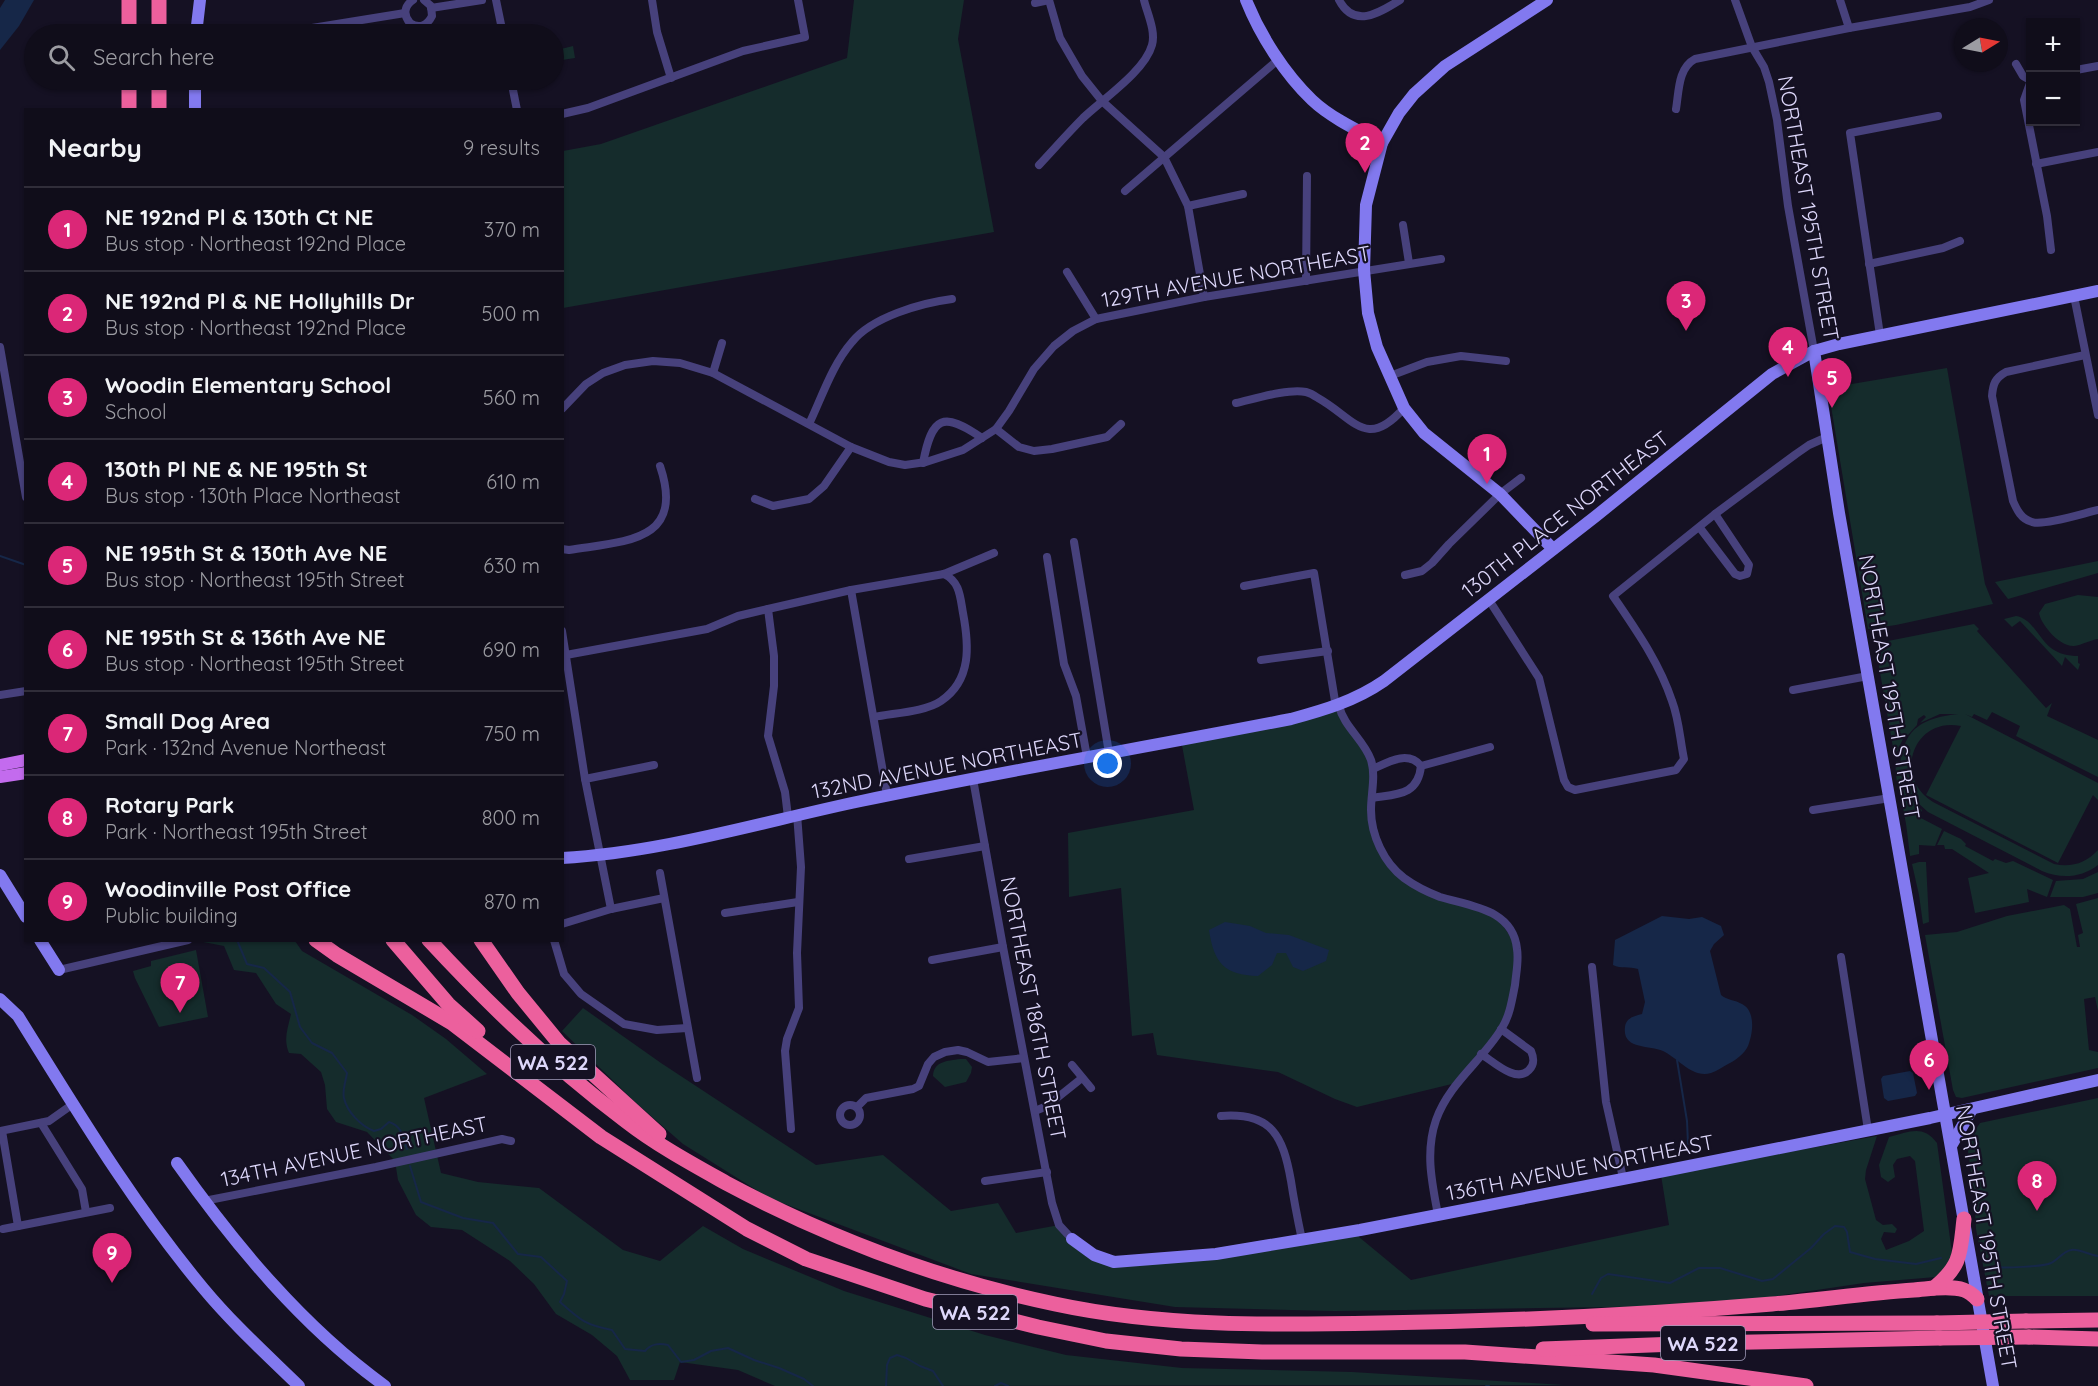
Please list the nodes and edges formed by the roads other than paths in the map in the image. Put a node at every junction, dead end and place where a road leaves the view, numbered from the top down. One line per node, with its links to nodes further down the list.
1 (129, 0): 22 (highway)
2 (159, 0): 23 (highway)
3 (200, 0): 24 (street)
4 (413, 0): 21 (street)
5 (424, 0): 20 (street)
6 (482, 0): 20 (street)
7 (496, 0): 28 (street)
8 (652, 0): 35 (street)
9 (798, 0): 35 (street)
10 (1049, 0): 19 (street); 42 (street)
11 (1144, 0): 42 (street)
12 (1246, 0): 31 (street)
13 (1339, 0): 14 (street)
14 (1400, 0)
15 (1547, 0): 52 (street)
16 (1735, 0): 30 (street, NORTHEAST 195TH STREET)
17 (1840, 0): 29 (street)
18 (1989, 0): 29 (street)
19 (1035, 3)
20 (432, 8): 27 (street)
21 (405, 13): 25 (street); 26 (street)
22 (129, 24)
23 (159, 24)
24 (197, 24)
25 (337, 24)
26 (411, 24)
27 (424, 24)
28 (501, 24)
29 (1849, 28): 30 (street)
30 (1752, 47): 47 (street); 78 (street, NORTHEAST 195TH STREET)
31 (1279, 59): 52 (street); 54 (street)
32 (2016, 64): 36 (street)
33 (2098, 66): 34 (street)
34 (2080, 69)
35 (671, 78): 49 (street)
36 (2026, 78)
37 (129, 90): 43 (highway)
38 (159, 90): 44 (highway)
39 (195, 90): 45 (street)
40 (513, 90): 46 (street)
41 (2026, 91): 48 (street)
42 (1102, 101): 54 (street); 56 (street)
43 (129, 108)
44 (159, 108)
45 (195, 108)
46 (517, 108)
47 (1676, 109)
48 (2026, 111)
49 (564, 114)
50 (1938, 116): 66 (street)
51 (2029, 126): 55 (street)
52 (1382, 143): 67 (street)
53 (2098, 152): 55 (street)
54 (1164, 157): 58 (street); 60 (street)
55 (2036, 164): 63 (street)
56 (1039, 165)
57 (1307, 177): 69 (street)
58 (1125, 191)
59 (1244, 194): 60 (street)
60 (1188, 206): 72 (street)
61 (1403, 225): 65 (street)
62 (1960, 241): 66 (street)
63 (2051, 250)
64 (1441, 258): 65 (street, 129TH AVENUE NORTHEAST)
65 (1408, 264): 67 (street, 129TH AVENUE NORTHEAST)
66 (1869, 264): 75 (street)
67 (1364, 270): 69 (street, 129TH AVENUE NORTHEAST); 82 (street)
68 (1067, 272): 74 (street)
69 (1306, 280): 72 (street, 129TH AVENUE NORTHEAST)
70 (2098, 291): 71 (street, 130TH PLACE NORTHEAST)
71 (2074, 296): 75 (street, 130TH PLACE NORTHEAST); 79 (street)
72 (1204, 297): 74 (street, 129TH AVENUE NORTHEAST)
73 (952, 299): 87 (street)
74 (1096, 319): 89 (street, 129TH AVENUE NORTHEAST)
75 (1880, 335): 78 (street, 130TH PLACE NORTHEAST)
76 (723, 343): 81 (street)
77 (0, 347): 96 (street)
78 (1814, 351): 90 (street, NORTHEAST 195TH STREET); 104 (street, 130TH PLACE NORTHEAST)
79 (2085, 355): 86 (street); 99 (street)
80 (1506, 360): 82 (street)
81 (713, 373): 84 (street, 129TH AVENUE NORTHEAST); 87 (street, 129TH AVENUE NORTHEAST)
82 (1390, 376): 85 (street)
83 (1236, 403): 85 (street)
84 (564, 407)
85 (1404, 408): 97 (street)
86 (2098, 415)
87 (809, 424): 92 (street, 129TH AVENUE NORTHEAST)
88 (1121, 424): 89 (street)
89 (996, 429): 91 (street, 129TH AVENUE NORTHEAST)
90 (1827, 437): 100 (street); 117 (street, NORTHEAST 195TH STREET)
91 (982, 438): 93 (street, 129TH AVENUE NORTHEAST); 93 (street)
92 (851, 447): 93 (street, 129TH AVENUE NORTHEAST); 98 (street)
93 (923, 463)
94 (660, 466): 103 (street)
95 (1521, 478): 97 (street)
96 (24, 485)
97 (1500, 494): 104 (street); 108 (street)
98 (755, 500)
99 (2098, 510)
100 (1715, 514): 101 (street); 101 (street)
101 (1700, 528): 111 (street)
102 (1074, 542): 126 (street)
103 (564, 549)
104 (1553, 549): 111 (street, 130TH PLACE NORTHEAST)
105 (994, 553): 107 (street)
106 (1047, 557): 127 (street)
107 (944, 574): 110 (street); 124 (street)
108 (1405, 575)
109 (1244, 586): 114 (street)
110 (851, 590): 112 (street); 124 (street)
111 (1489, 600): 122 (street, 130TH PLACE NORTHEAST)
112 (768, 609): 115 (street); 141 (street)
113 (564, 643): 115 (street)
114 (1328, 651): 116 (street); 122 (street)
115 (566, 655): 123 (street)
116 (1261, 660)
117 (1868, 676): 118 (street); 139 (street, NORTHEAST 195TH STREET)
118 (1793, 690)
119 (24, 691): 120 (street)
120 (0, 696)
121 (564, 704): 123 (street)
122 (1338, 706): 126 (street, 132ND AVENUE NORTHEAST); 132 (street)
123 (574, 707): 136 (street)
124 (874, 717): 137 (street)
125 (1490, 747): 131 (street)
126 (1109, 753): 127 (street, 132ND AVENUE NORTHEAST)
127 (1087, 758): 135 (street, 132ND AVENUE NORTHEAST)
128 (24, 760): 129 (main road)
129 (0, 765)
130 (654, 765): 136 (street)
131 (1420, 766): 132 (street); 138 (street)
132 (1373, 769): 138 (street)
133 (24, 773): 134 (main road)
134 (0, 777)
135 (973, 778): 137 (street, 132ND AVENUE NORTHEAST); 142 (street, NORTHEAST 186TH STREET)
136 (585, 779): 143 (street)
137 (887, 795): 141 (street, 132ND AVENUE NORTHEAST)
138 (1372, 798): 168 (street)
139 (1890, 798): 140 (street); 181 (street, NORTHEAST 195TH STREET)
140 (1814, 810)
141 (793, 815): 143 (street, 132ND AVENUE NORTHEAST); 149 (street)
142 (985, 846): 145 (street); 161 (street, NORTHEAST 186TH STREET)
143 (600, 856): 144 (street, 132ND AVENUE NORTHEAST); 150 (street)
144 (564, 858)
145 (909, 859)
146 (660, 873): 148 (street)
147 (0, 875): 152 (street)
148 (664, 898): 150 (street); 167 (street)
149 (798, 902): 151 (street); 184 (street)
150 (611, 909): 153 (street)
151 (725, 913)
152 (24, 914)
153 (564, 923)
154 (41, 942): 165 (street)
155 (179, 942): 165 (street)
156 (319, 942): 175 (highway)
157 (395, 942): 175 (highway, WA 522)
158 (431, 942): 190 (highway, WA 522)
159 (482, 942): 190 (highway)
160 (555, 942): 167 (street)
161 (1003, 947): 163 (street); 170 (street, NORTHEAST 186TH STREET)
162 (1841, 957): 185 (street)
163 (932, 960)
164 (1592, 967): 192 (street)
165 (59, 970)
166 (0, 999): 177 (street)
167 (687, 1028): 172 (street)
168 (1501, 1029): 169 (street); 169 (street)
169 (1481, 1054): 197 (street)
170 (1024, 1058): 178 (street); 180 (street, NORTHEAST 186TH STREET)
171 (1072, 1065): 173 (street)
172 (697, 1078)
173 (1082, 1078): 176 (street); 180 (street)
174 (2098, 1080): 179 (street, 136TH AVENUE NORTHEAST)
175 (540, 1088): 209 (highway, WA 522)
176 (1091, 1088)
177 (73, 1104): 183 (street); 210 (street)
178 (857, 1107)
179 (1972, 1108): 181 (street, 136TH AVENUE NORTHEAST); 188 (street)
180 (1035, 1111): 191 (street, NORTHEAST 186TH STREET)
181 (1946, 1114): 185 (street, 136TH AVENUE NORTHEAST); 188 (street, NORTHEAST 195TH STREET)
182 (1221, 1116): 202 (street)
183 (41, 1123): 186 (street); 196 (street)
184 (791, 1129)
185 (1868, 1130): 192 (street, 136TH AVENUE NORTHEAST)
186 (1, 1131): 199 (street)
187 (511, 1141): 194 (street, 134TH AVENUE NORTHEAST)
188 (1951, 1146): 198 (street, NORTHEAST 195TH STREET)
189 (177, 1163): 194 (street)
190 (692, 1165): 206 (highway, WA 522)
191 (1047, 1172): 193 (street); 201 (street, NORTHEAST 186TH STREET)
192 (1623, 1179): 197 (street, 136TH AVENUE NORTHEAST)
193 (985, 1181)
194 (204, 1201): 211 (street)
195 (110, 1208): 196 (street)
196 (86, 1212): 199 (street)
197 (1438, 1215): 202 (street, 136TH AVENUE NORTHEAST)
198 (1964, 1219): 203 (highway); 204 (street, NORTHEAST 195TH STREET)
199 (18, 1226): 200 (street)
200 (3, 1228)
201 (1072, 1239): 202 (street, 136TH AVENUE NORTHEAST)
202 (1302, 1240)
203 (1934, 1288): 204 (highway); 206 (highway)
204 (1977, 1299): 213 (street, NORTHEAST 195TH STREET)
205 (2098, 1320): 207 (highway, WA 522, bridge)
206 (1494, 1321): 207 (highway, WA 522)
207 (1939, 1331): 208 (highway, WA 522, bridge); 209 (highway, WA 522)
208 (2098, 1339)
209 (1466, 1352): 212 (highway)
210 (298, 1386)
211 (385, 1386)
212 (1806, 1386)
213 (1993, 1386)

